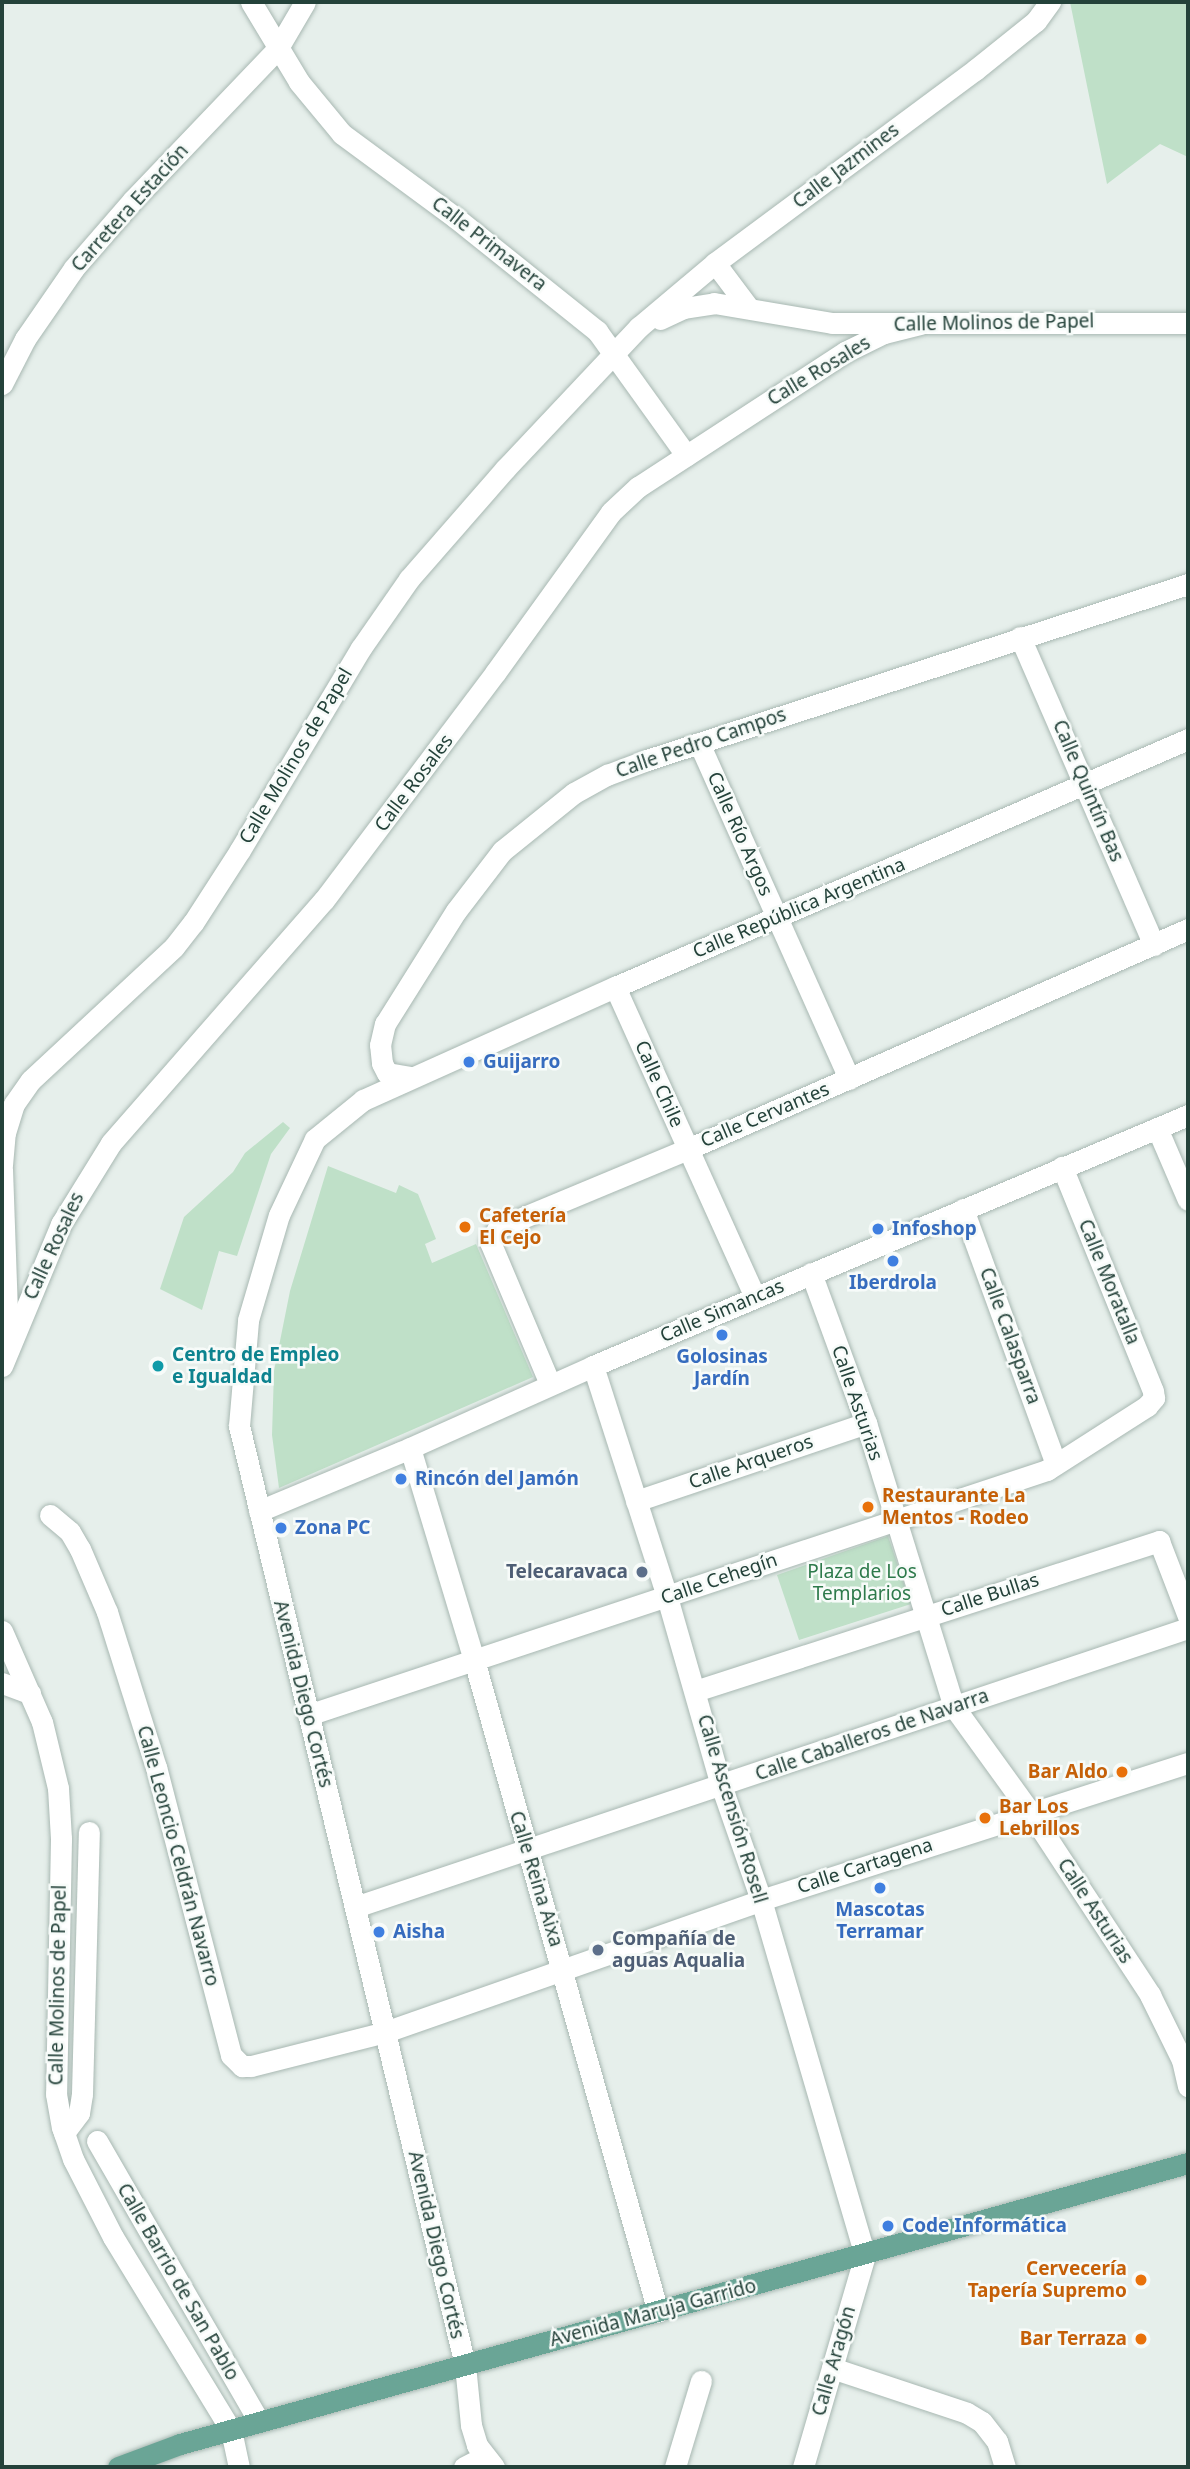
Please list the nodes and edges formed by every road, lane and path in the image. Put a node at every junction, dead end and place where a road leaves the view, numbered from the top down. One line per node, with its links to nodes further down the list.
1 (251, 2): 4 (street, Calle Primavera)
2 (305, 2): 4 (street, Carretera Estación)
3 (1050, 2): 5 (street, Calle Jazmines)
4 (278, 48): 11 (street, Calle Primavera); 14 (street, Carretera Estación)
5 (715, 263): 6 (street); 10 (street, Calle Jazmines)
6 (748, 307): 7 (street, Calle Molinos de Papel); 10 (street, Calle Molinos de Papel)
7 (815, 322): 9 (street, Calle Molinos de Papel); 13 (street)
8 (1188, 323): 9 (street, Calle Molinos de Papel)
9 (921, 324): 13 (street, Calle Rosales)
10 (639, 327): 11 (street, Calle Molinos de Papel); 12 (street, Calle Molinos de Papel)
11 (597, 331): 12 (street, Calle Primavera)
12 (614, 354): 15 (street, Calle Primavera); 29 (street, Calle Molinos de Papel)
13 (825, 365): 15 (street, Calle Rosales)
14 (2, 384)
15 (686, 455): 37 (street, Calle Rosales)
16 (1188, 584): 17 (street, Calle Pedro Campos)
17 (1020, 637): 19 (street, Calle Pedro Campos); 20 (street, Calle Quintín Bas)
18 (1188, 740): 20 (street, Calle República Argentina)
19 (699, 743): 21 (street, Calle Río Argos); 25 (street, Calle Pedro Campos)
20 (1086, 783): 21 (street, Calle República Argentina); 23 (street, Calle Quintín Bas)
21 (778, 918): 24 (street, Calle República Argentina); 26 (street, Calle Río Argos)
22 (1188, 929): 23 (street, Calle Cervantes)
23 (1154, 945): 26 (street, Calle Cervantes)
24 (615, 987): 25 (street, Calle República Argentina); 30 (street, Calle Chile)
25 (411, 1077): 45 (street, Avenida Diego Cortés)
26 (849, 1079): 30 (street, Calle Cervantes)
27 (1188, 1115): 28 (street, Calle Simancas)
28 (1157, 1128): 32 (street, Calle Simancas); 33 (street)
29 (3, 1131): 31 (street, Calle Molinos de Papel)
30 (688, 1149): 36 (street, Calle Chile); 39 (street, Calle Cervantes)
31 (2, 1167): 37 (street, Calle Molinos de Papel)
32 (1062, 1167): 34 (street, Calle Simancas); 40 (street, Calle Moratalla)
33 (1188, 1200)
34 (963, 1209): 35 (street, Calle Simancas); 43 (street, Calle Calasparra)
35 (811, 1273): 36 (street, Calle Simancas); 41 (street, Calle Asturias)
36 (755, 1297): 38 (street, Calle Simancas)
37 (5, 1357)
38 (593, 1366): 39 (street, Calle Simancas); 44 (street, Calle Ascensión Rosell)
39 (550, 1384): 42 (street, Calle Simancas)
40 (1154, 1398): 43 (street, Calle Cehegín)
41 (866, 1423): 44 (street, Calle Arqueros); 47 (street, Calle Asturias)
42 (410, 1448): 45 (street, Calle Simancas); 53 (street, Calle Reina Aixa)
43 (1056, 1464): 47 (street, Calle Cehegín)
44 (636, 1501): 48 (street, Calle Ascensión Rosell)
45 (258, 1511): 58 (street, Avenida Diego Cortés)
46 (50, 1515): 67 (street, Calle Leoncio Celdrán Navarro)
47 (896, 1519): 48 (street, Calle Cehegín); 49 (street, Calle Asturias)
48 (667, 1597): 53 (street, Calle Cehegín); 55 (street, Calle Ascensión Rosell)
49 (924, 1616): 50 (street, Calle Bullas); 55 (street, Calle Bullas); 57 (street, Calle Asturias)
50 (1188, 1616)
51 (1188, 1628): 57 (street, Calle Caballeros de Navarra)
52 (2, 1631): 56 (street, Calle Molinos de Papel)
53 (474, 1660): 58 (street, Calle Cehegín); 63 (street, Calle Reina Aixa)
54 (2, 1683): 56 (street)
55 (695, 1691): 60 (street, Calle Ascensión Rosell)
56 (30, 1693): 69 (street, Calle Molinos de Papel)
57 (954, 1707): 60 (street, Calle Caballeros de Navarra); 61 (street, Calle Asturias)
58 (308, 1715): 65 (street, Avenida Diego Cortés)
59 (1188, 1763): 61 (street, Calle Cartagena)
60 (721, 1785): 63 (street, Calle Caballeros de Navarra); 64 (street, Calle Ascensión Rosell)
61 (1030, 1812): 64 (street, Calle Cartagena); 68 (street, Calle Asturias)
62 (89, 1832): 69 (street)
63 (526, 1852): 65 (street, Calle Caballeros de Navarra); 66 (street, Calle Reina Aixa)
64 (761, 1900): 66 (street, Calle Cartagena); 72 (street, Calle Ascensión Rosell)
65 (355, 1907): 67 (street, Avenida Diego Cortés)
66 (563, 1971): 67 (street, Calle Cartagena); 73 (street, Calle Reina Aixa)
67 (385, 2032): 74 (street, Avenida Diego Cortés)
68 (1188, 2087)
69 (64, 2133): 78 (street, Calle Molinos de Papel)
70 (97, 2141): 77 (street, Calle Barrio de San Pablo)
71 (1188, 2163): 72 (main road, Avenida Maruja Garrido)
72 (864, 2255): 73 (main road, Avenida Maruja Garrido); 75 (street, Calle Aragón)
73 (658, 2312): 74 (main road, Avenida Maruja Garrido)
74 (465, 2365): 77 (main road, Avenida Maruja Garrido); 79 (street, Avenida Diego Cortés)
75 (832, 2368): 84 (street, Calle Aragón); 85 (street)
76 (701, 2381): 83 (street)
77 (259, 2422): 78 (main road, Avenida Maruja Garrido)
78 (231, 2430): 80 (main road, Avenida Maruja Garrido); 81 (street, Calle Molinos de Papel)
79 (489, 2462): 82 (street)
80 (118, 2467)
81 (239, 2467)
82 (464, 2467)
83 (675, 2467)
84 (803, 2467)
85 (1005, 2467)

